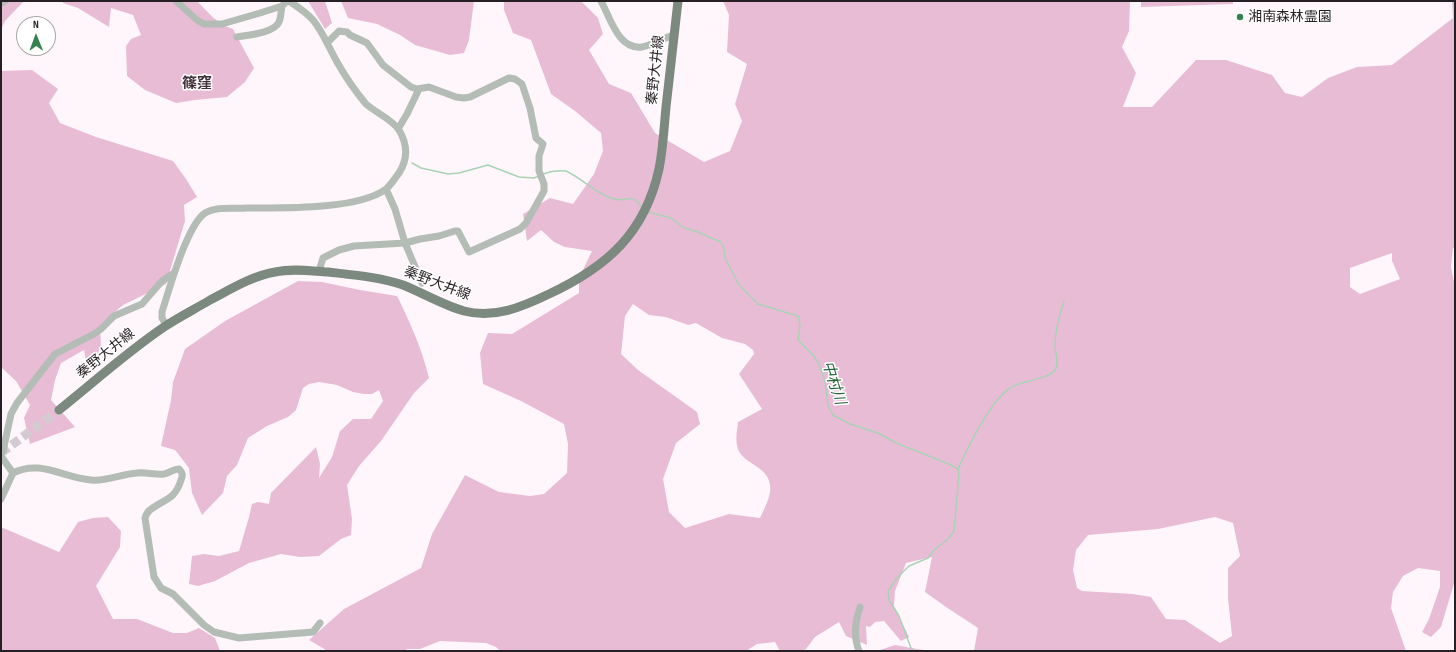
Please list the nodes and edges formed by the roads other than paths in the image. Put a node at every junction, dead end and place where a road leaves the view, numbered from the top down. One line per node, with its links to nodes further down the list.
1 (4, 1): 5 (street)
2 (176, 1): 6 (street)
3 (601, 1): 7 (street)
4 (678, 1): 7 (main road, 秦野大井線)
5 (1, 3)
6 (286, 3): 8 (street); 9 (street)
7 (674, 35): 14 (main road, 秦野大井線)
8 (237, 37)
9 (327, 43): 10 (street); 11 (street)
10 (420, 89): 11 (street); 13 (street)
11 (398, 129): 12 (street)
12 (386, 189): 13 (street); 15 (street)
13 (405, 244): 14 (street); 16 (street)
14 (319, 271): 17 (main road, 秦野大井線)
15 (174, 273): 17 (street); 19 (street)
16 (422, 283)
17 (166, 325): 18 (main road, 秦野大井線)
18 (60, 410)
19 (1, 455): 20 (street)
20 (13, 473): 21 (street); 23 (street)
21 (1, 499)
22 (860, 607): 24 (street)
23 (320, 622)
24 (859, 651)

